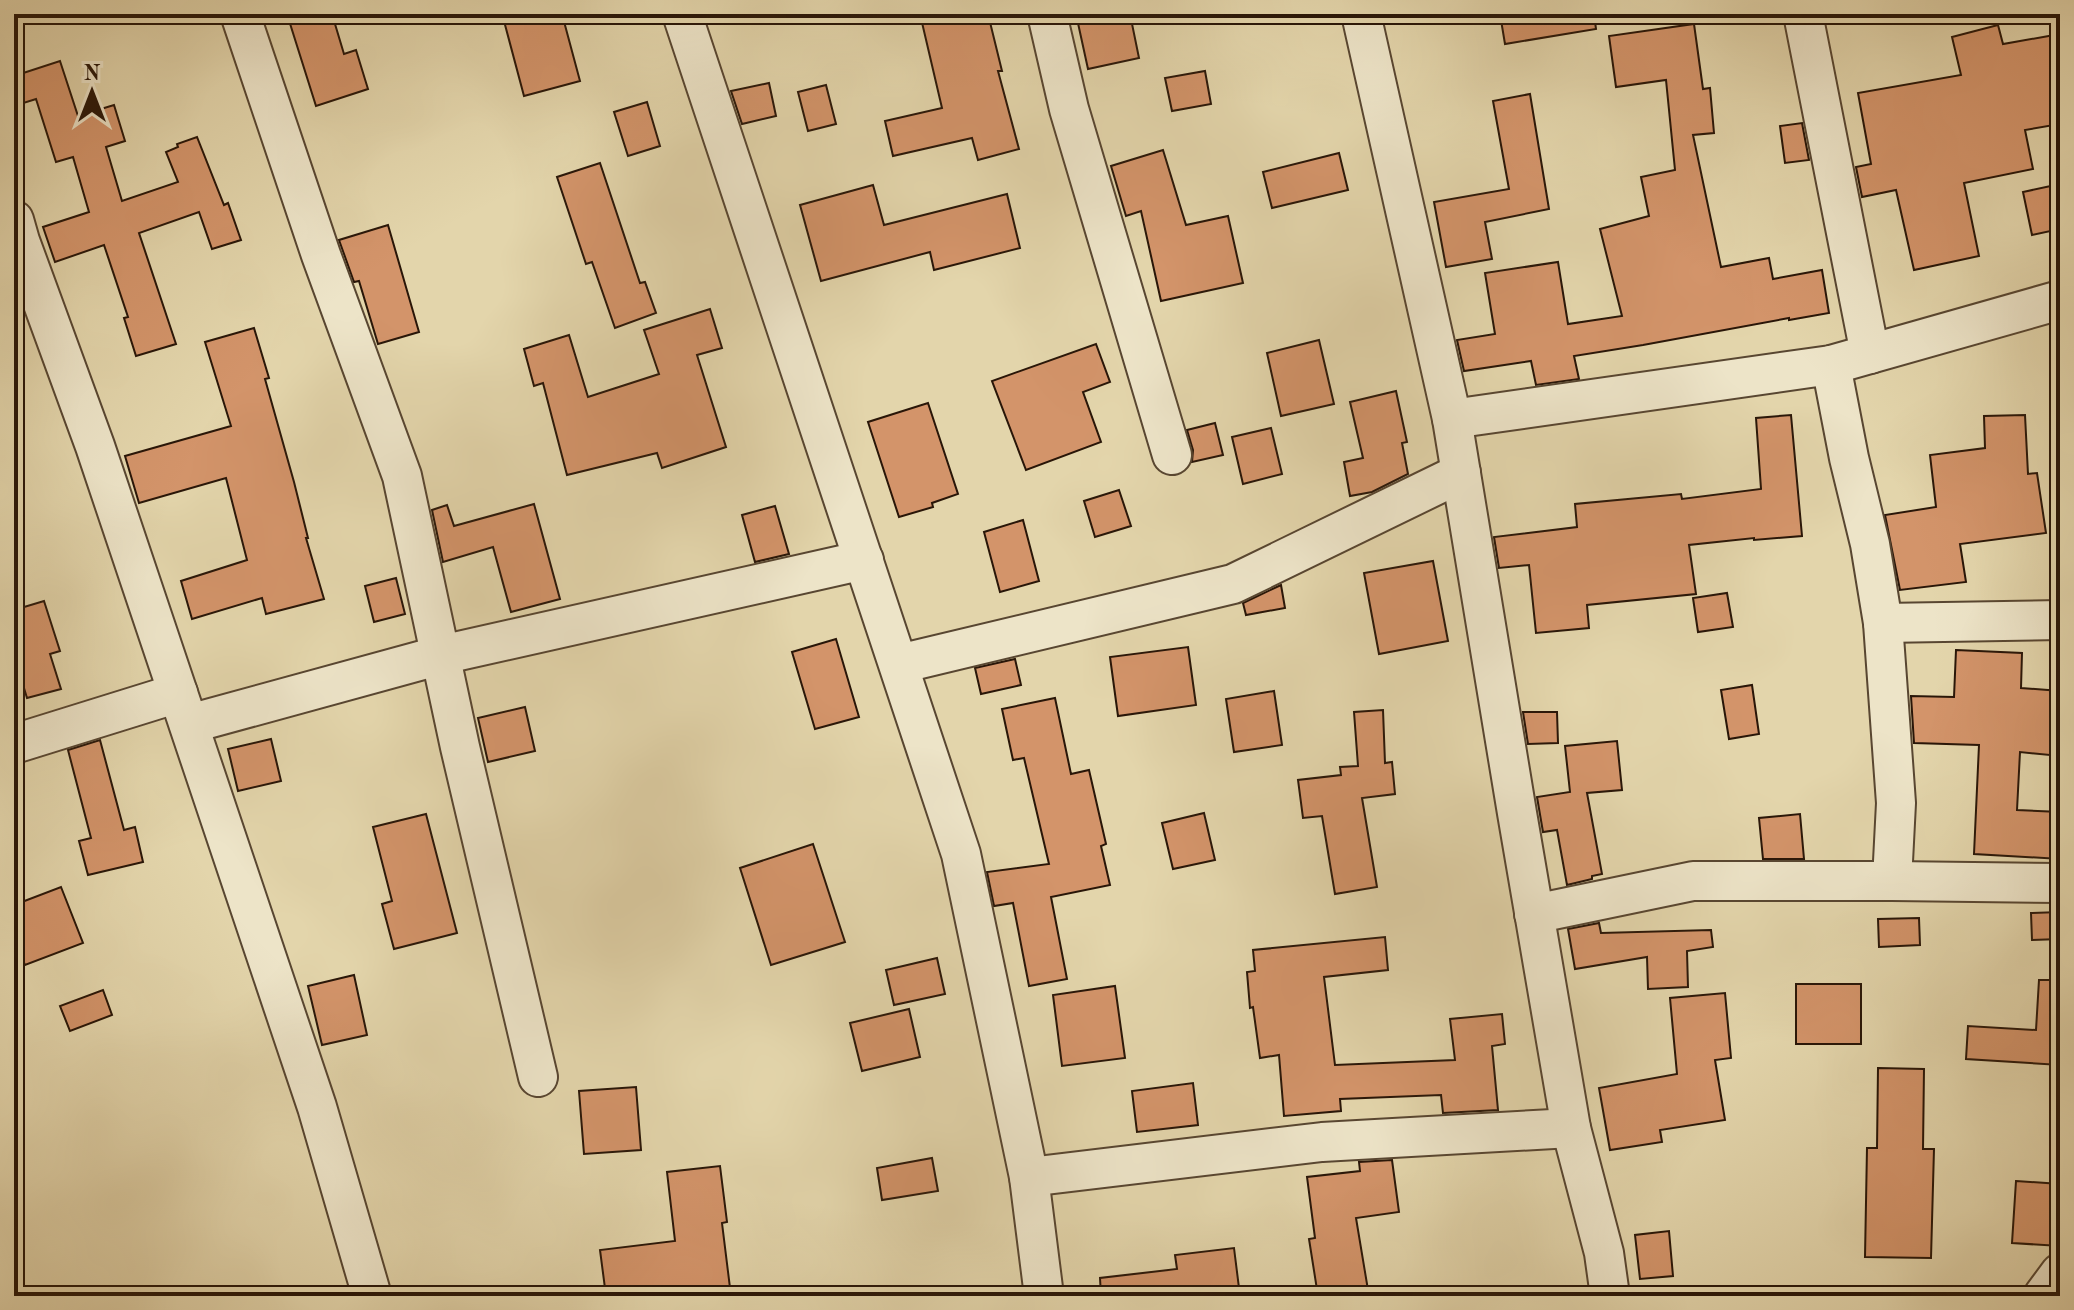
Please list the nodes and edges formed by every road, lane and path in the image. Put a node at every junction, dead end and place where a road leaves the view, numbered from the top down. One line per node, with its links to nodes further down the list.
1 (240, 14): 16 (street)
2 (682, 14): 13 (street)
3 (1047, 14): 11 (street)
4 (1361, 14): 10 (street)
5 (1803, 14): 8 (street)
6 (16, 235): 18 (street)
7 (2060, 300): 8 (street)
8 (1870, 354): 9 (street)
9 (1831, 365): 10 (street); 15 (street)
10 (1452, 419): 12 (street)
11 (1172, 455)
12 (1461, 473): 17 (street); 22 (street)
13 (864, 560): 16 (street); 17 (street)
14 (2060, 620): 15 (street)
15 (1883, 623): 20 (street)
16 (441, 655): 18 (street); 23 (street)
17 (899, 664): 25 (street)
18 (183, 708): 19 (street); 27 (street)
19 (14, 744)
20 (1892, 881): 21 (street); 22 (street)
21 (2060, 883)
22 (1534, 914): 24 (street)
23 (538, 1077)
24 (1571, 1128): 25 (street); 29 (street)
25 (1029, 1177): 28 (street)
26 (2060, 1273): 30 (street)
27 (372, 1296)
28 (1044, 1296)
29 (1610, 1296)
30 (2043, 1296)

